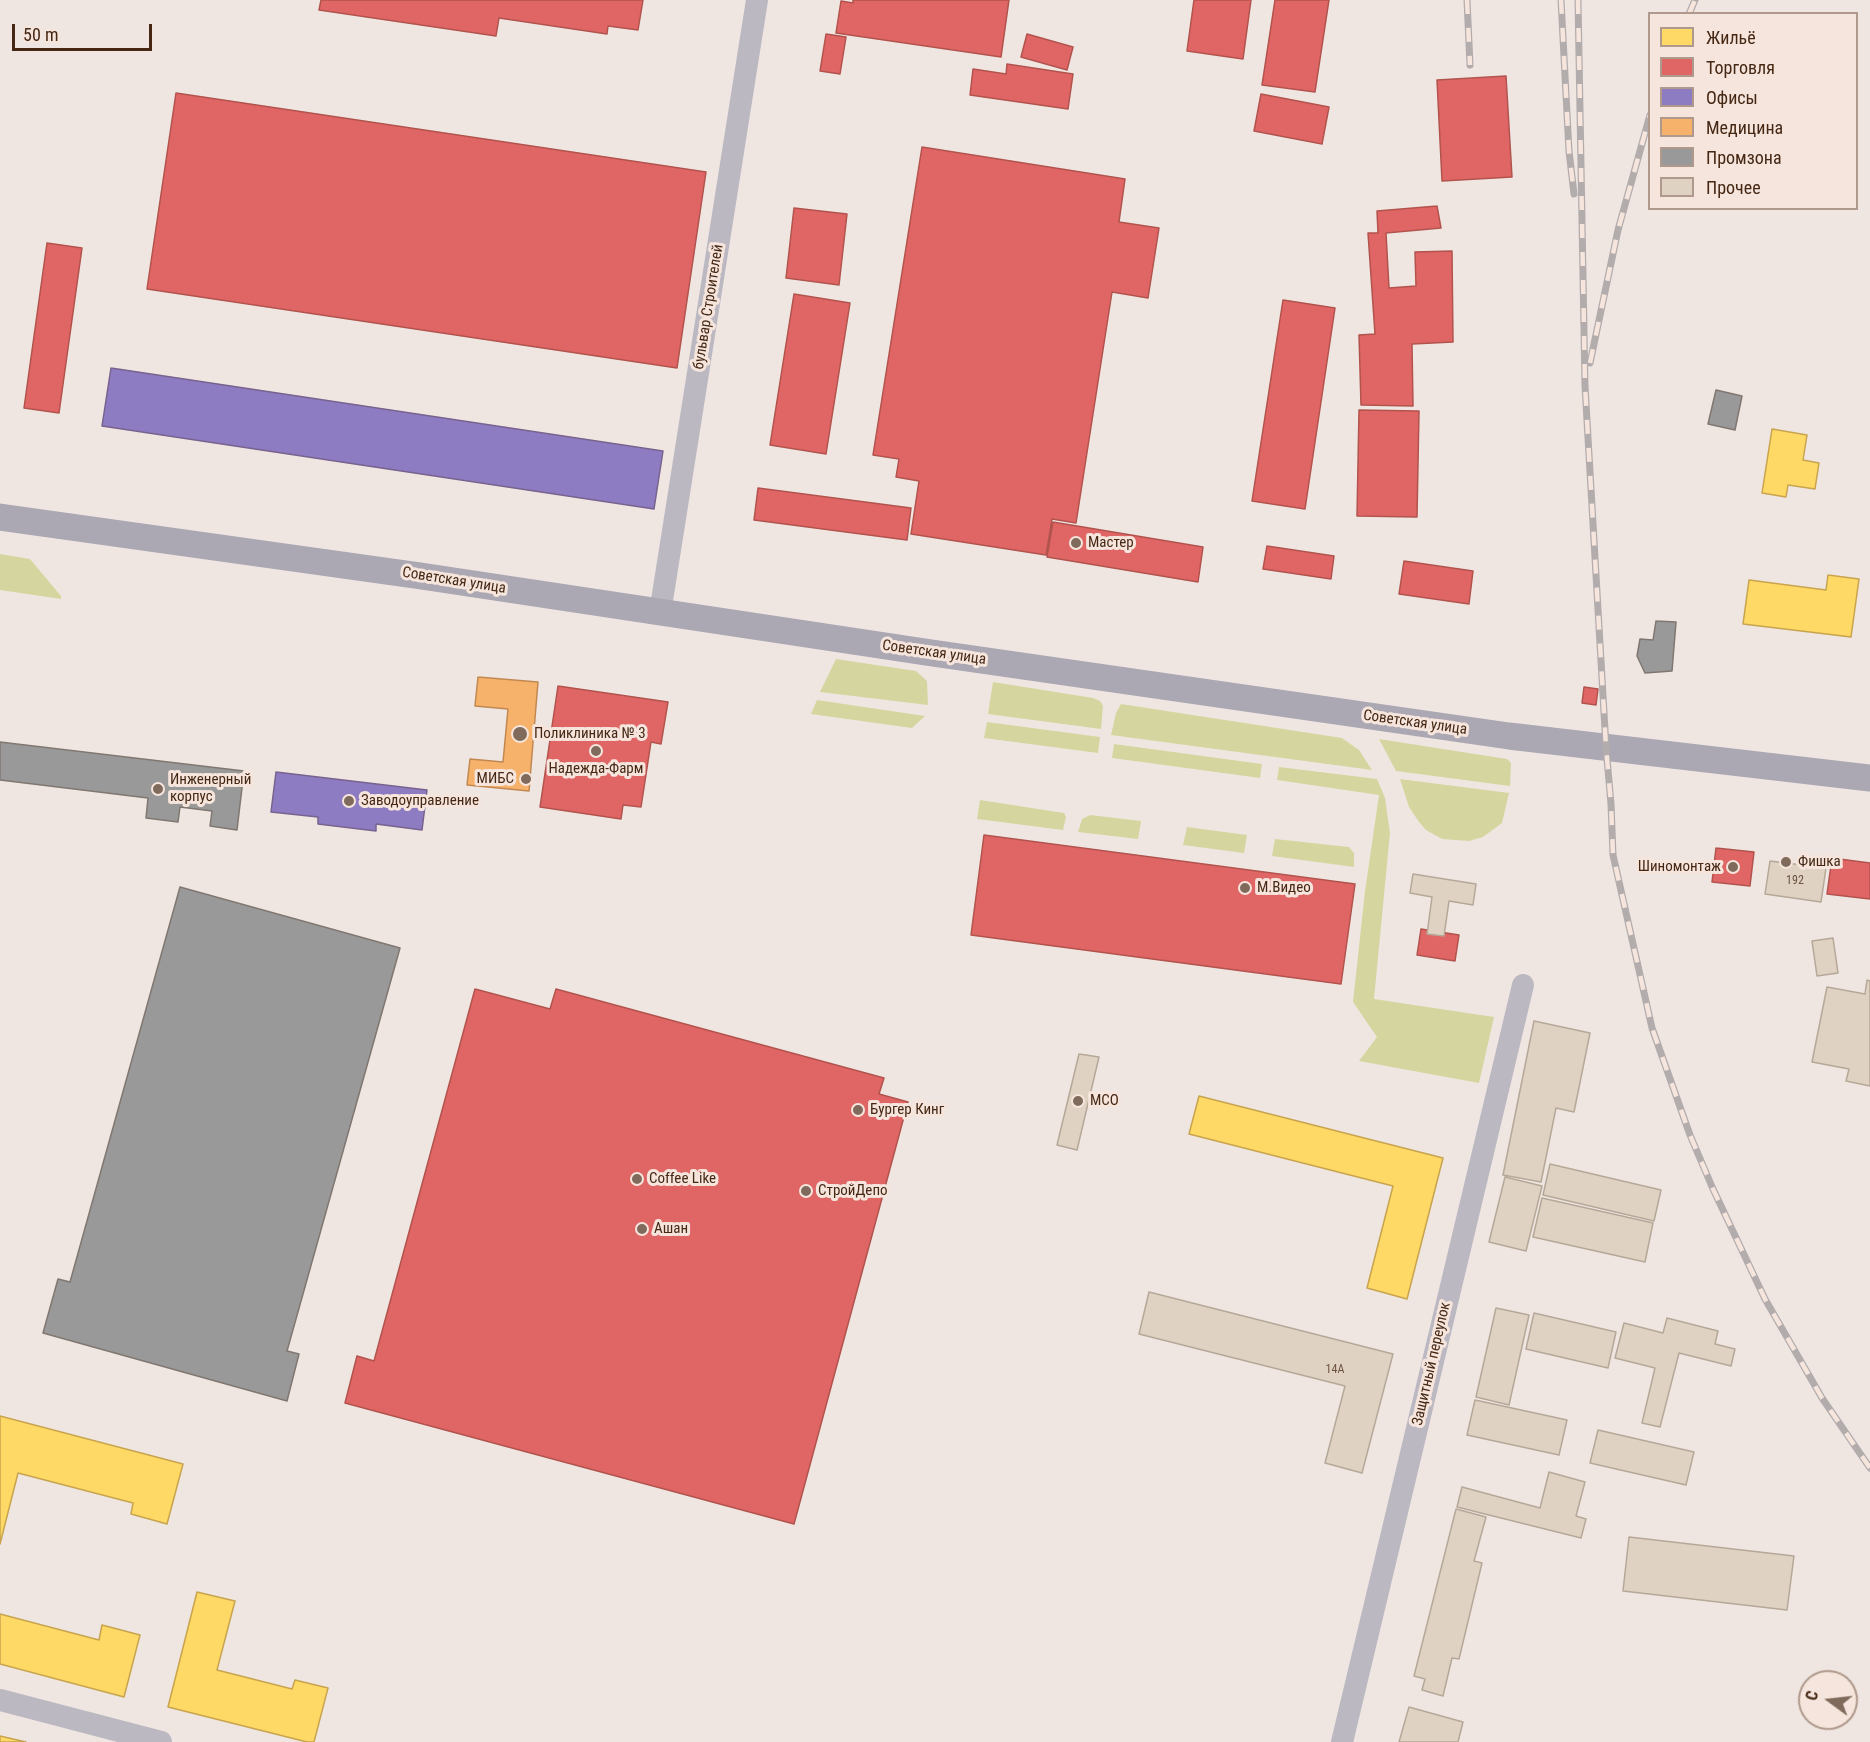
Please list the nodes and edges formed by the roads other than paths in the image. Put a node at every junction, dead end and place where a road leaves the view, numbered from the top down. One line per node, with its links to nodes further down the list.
1 (757, 0): 3 (street, бульвар Строителей)
2 (0, 517): 3 (main road, Советская улица)
3 (660, 613): 4 (main road, Советская улица)
4 (1870, 777)
5 (1523, 986): 8 (street, Защитный переулок)
6 (0, 1700): 7 (street)
7 (161, 1742)
8 (1342, 1742)

